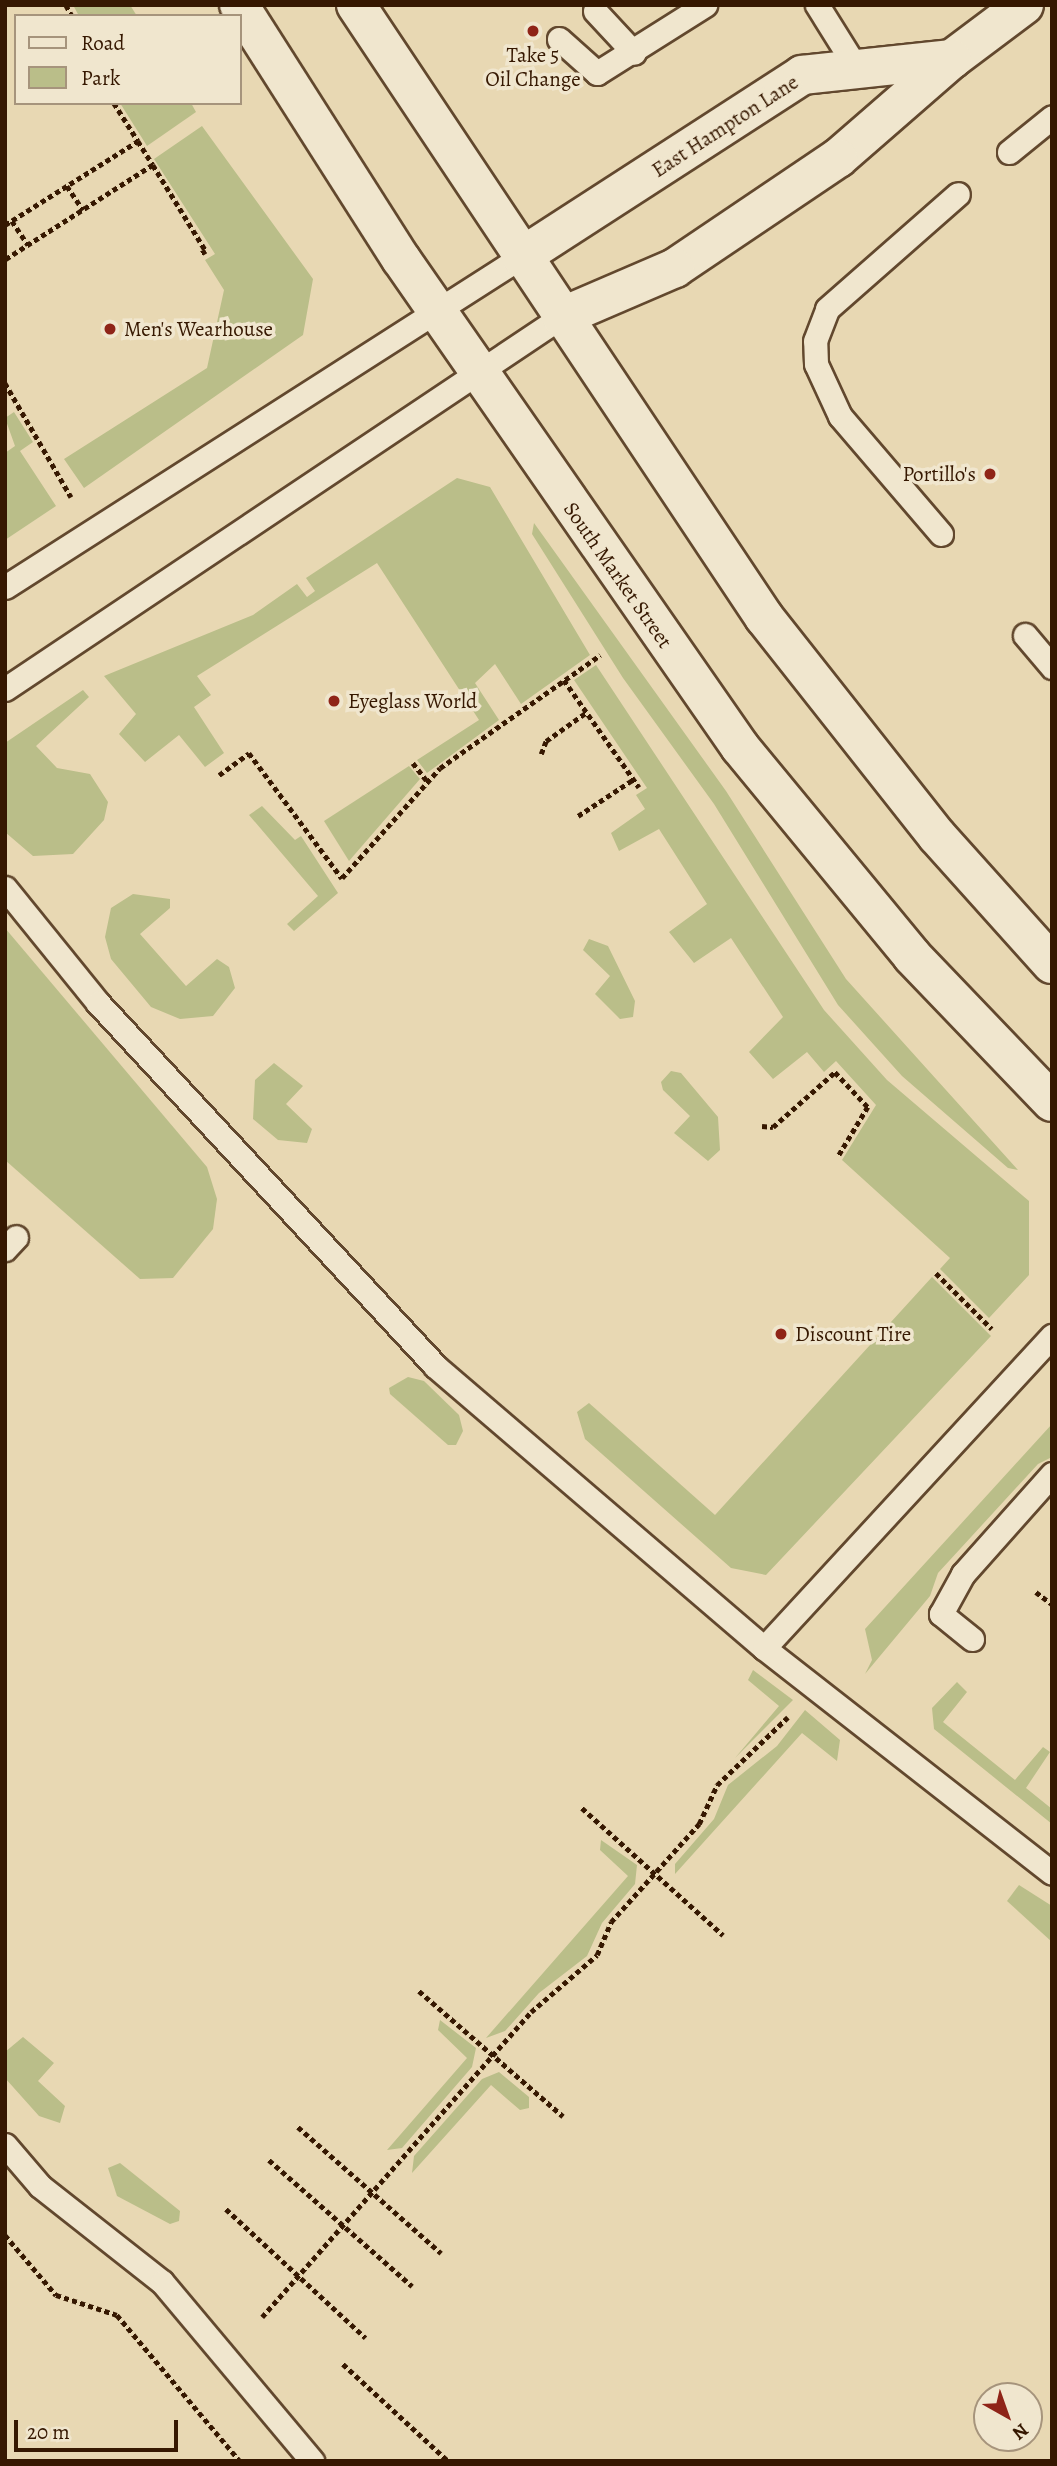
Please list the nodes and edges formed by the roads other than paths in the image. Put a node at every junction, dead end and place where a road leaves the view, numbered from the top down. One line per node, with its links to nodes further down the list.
1 (239, 5): 15 (street, South Market Street)
2 (356, 5): 14 (street)
3 (705, 5): 8 (lane)
4 (817, 5): 10 (lane)
5 (1024, 5): 9 (street)
6 (595, 11): 8 (lane)
7 (559, 38): 8 (lane)
8 (634, 53)
9 (952, 60): 10 (street, East Hampton Lane); 16 (street)
10 (857, 69): 14 (street, East Hampton Lane)
11 (1052, 117): 12 (lane)
12 (1009, 152)
13 (958, 194): 18 (lane)
14 (521, 257): 15 (lane); 16 (street)
15 (435, 308): 17 (street, South Market Street); 19 (lane)
16 (561, 317): 17 (lane); 24 (street)
17 (478, 372): 22 (lane); 25 (street, South Market Street)
18 (941, 534)
19 (5, 587)
20 (1025, 635): 21 (lane)
21 (1052, 667)
22 (5, 689)
23 (5, 888): 29 (lane)
24 (1052, 964)
25 (1052, 1102)
26 (1052, 1336): 29 (lane)
27 (1052, 1474): 28 (lane)
28 (972, 1639)
29 (764, 1648): 30 (lane)
30 (1052, 1873)
31 (5, 2146): 32 (lane)
32 (312, 2461)

